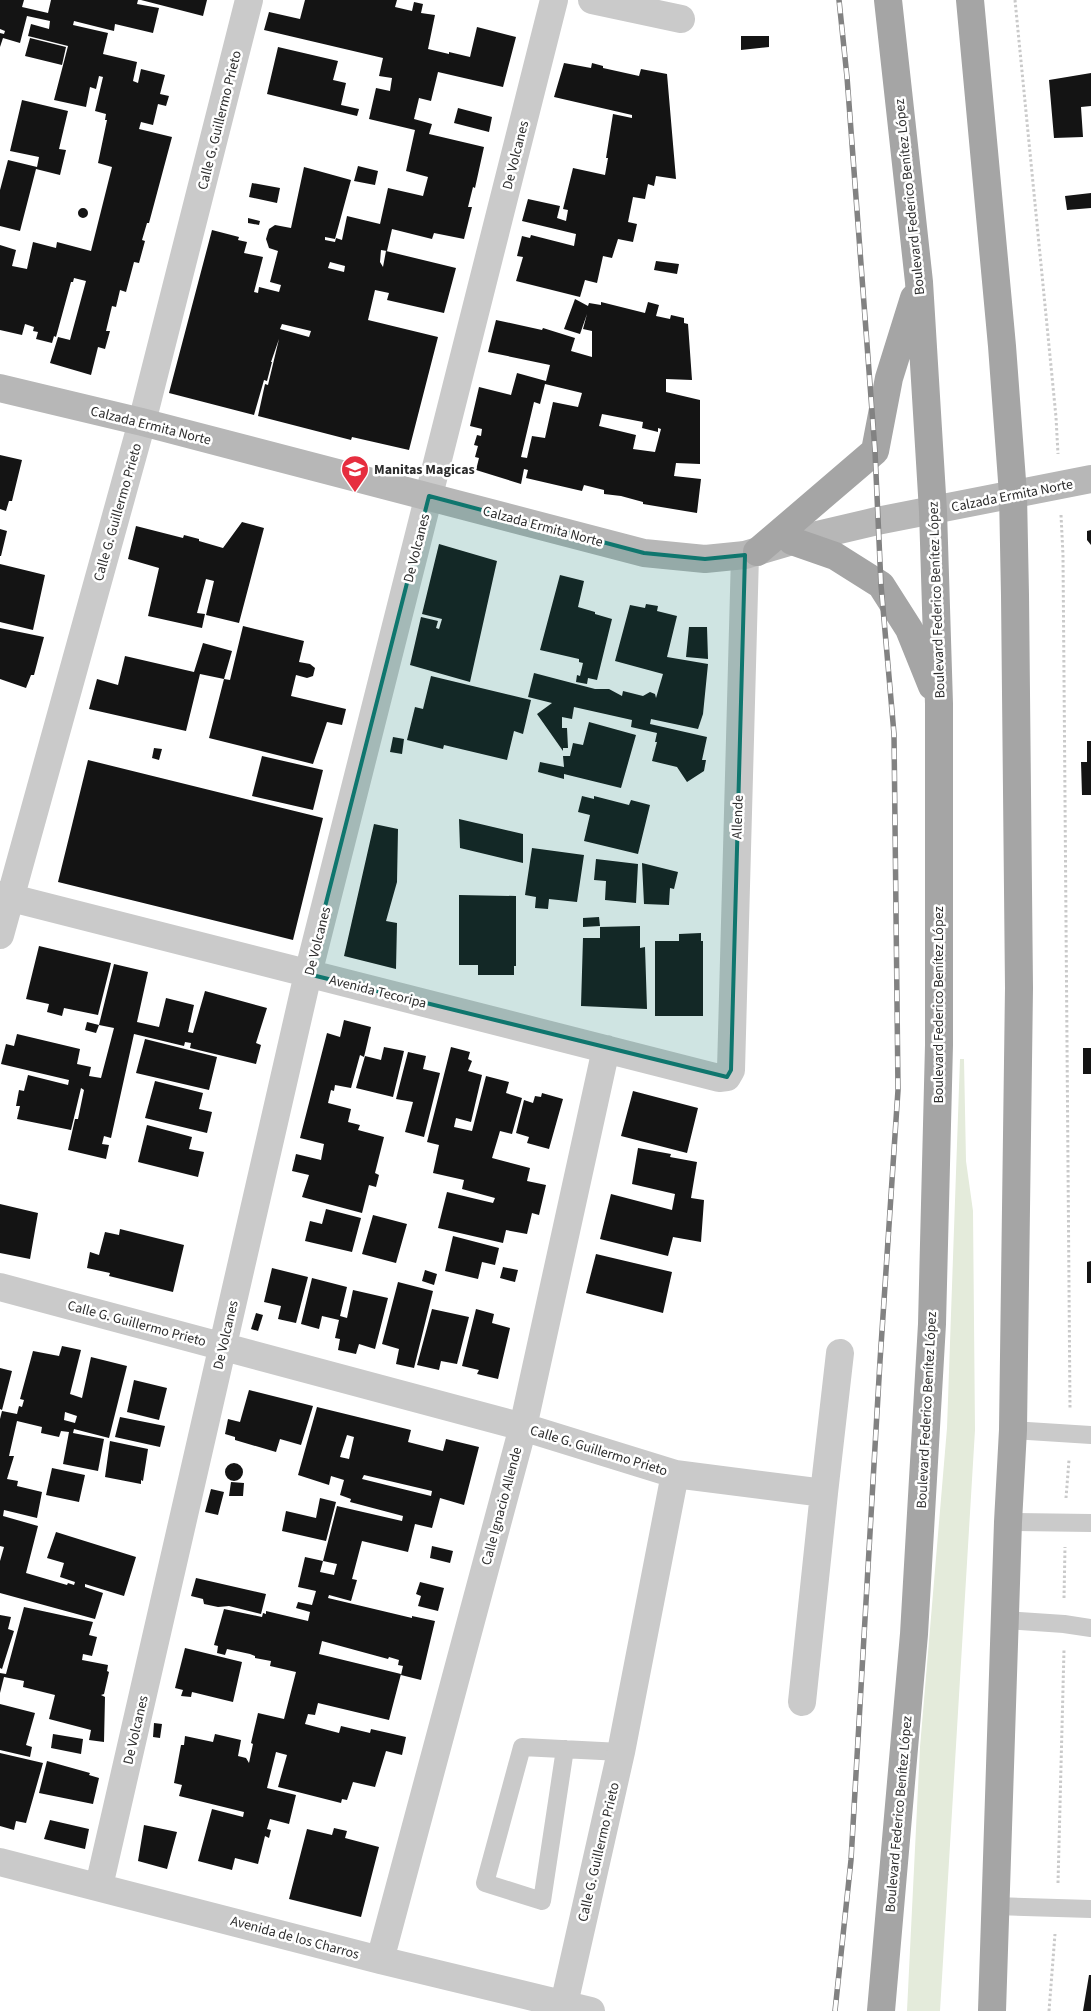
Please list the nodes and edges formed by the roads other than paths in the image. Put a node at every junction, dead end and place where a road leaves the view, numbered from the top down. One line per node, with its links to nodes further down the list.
1 (250, 0): 9 (street, Calle G. Guillermo Prieto)
2 (554, 0): 12 (street, De Volcanes)
3 (592, 0): 6 (street)
4 (888, 0): 7 (main road, Boulevard Federico Benítez López)
5 (970, 0): 11 (main road)
6 (681, 19)
7 (919, 282): 13 (main road, Boulevard Federico Benítez López); 15 (main road)
8 (0, 388): 9 (main road, Calzada Ermita Norte)
9 (142, 422): 12 (main road, Calzada Ermita Norte); 17 (street, Calle G. Guillermo Prieto)
10 (1091, 480): 11 (main road, Calzada Ermita Norte)
11 (1013, 494): 13 (main road, Calzada Ermita Norte); 26 (main road)
12 (429, 496): 15 (main road, Calzada Ermita Norte); 19 (street, De Volcanes)
13 (933, 511): 14 (main road, Calzada Ermita Norte); 16 (main road, Boulevard Federico Benítez López)
14 (792, 541): 15 (main road, Calzada Ermita Norte); 16 (main road)
15 (751, 554): 21 (street, Allende)
16 (940, 704): 44 (main road, Boulevard Federico Benítez López)
17 (5, 896): 18 (street, Calle G. Guillermo Prieto); 19 (street, Avenida Tecoripa)
18 (0, 935)
19 (308, 974): 20 (street, Avenida Tecoripa); 23 (street, De Volcanes)
20 (606, 1049): 21 (street, Avenida Tecoripa); 25 (street, Calle Ignacio Allende)
21 (727, 1077)
22 (0, 1287): 23 (street, Calle G. Guillermo Prieto)
23 (222, 1346): 25 (street, Calle G. Guillermo Prieto); 38 (street, De Volcanes)
24 (840, 1353): 29 (street)
25 (523, 1426): 28 (street, Calle G. Guillermo Prieto); 41 (street, Calle Ignacio Allende)
26 (1013, 1430): 27 (lane); 30 (main road)
27 (1091, 1435)
28 (675, 1474): 29 (street); 36 (street, Calle G. Guillermo Prieto)
29 (824, 1493): 34 (street)
30 (1008, 1522): 31 (lane); 32 (main road)
31 (1091, 1523)
32 (1006, 1620): 33 (lane); 39 (main road)
33 (1091, 1628)
34 (802, 1702)
35 (565, 1749): 35 (lane); 36 (lane)
36 (621, 1752): 42 (street, Calle G. Guillermo Prieto)
37 (0, 1862): 38 (street, Avenida de los Charros)
38 (99, 1886): 41 (street, Avenida de los Charros)
39 (996, 1906): 40 (lane); 45 (main road)
40 (1091, 1909)
41 (380, 1960): 42 (street, Avenida de los Charros)
42 (564, 2004): 43 (street, Avenida de los Charros)
43 (591, 2011)
44 (881, 2011)
45 (992, 2011)

